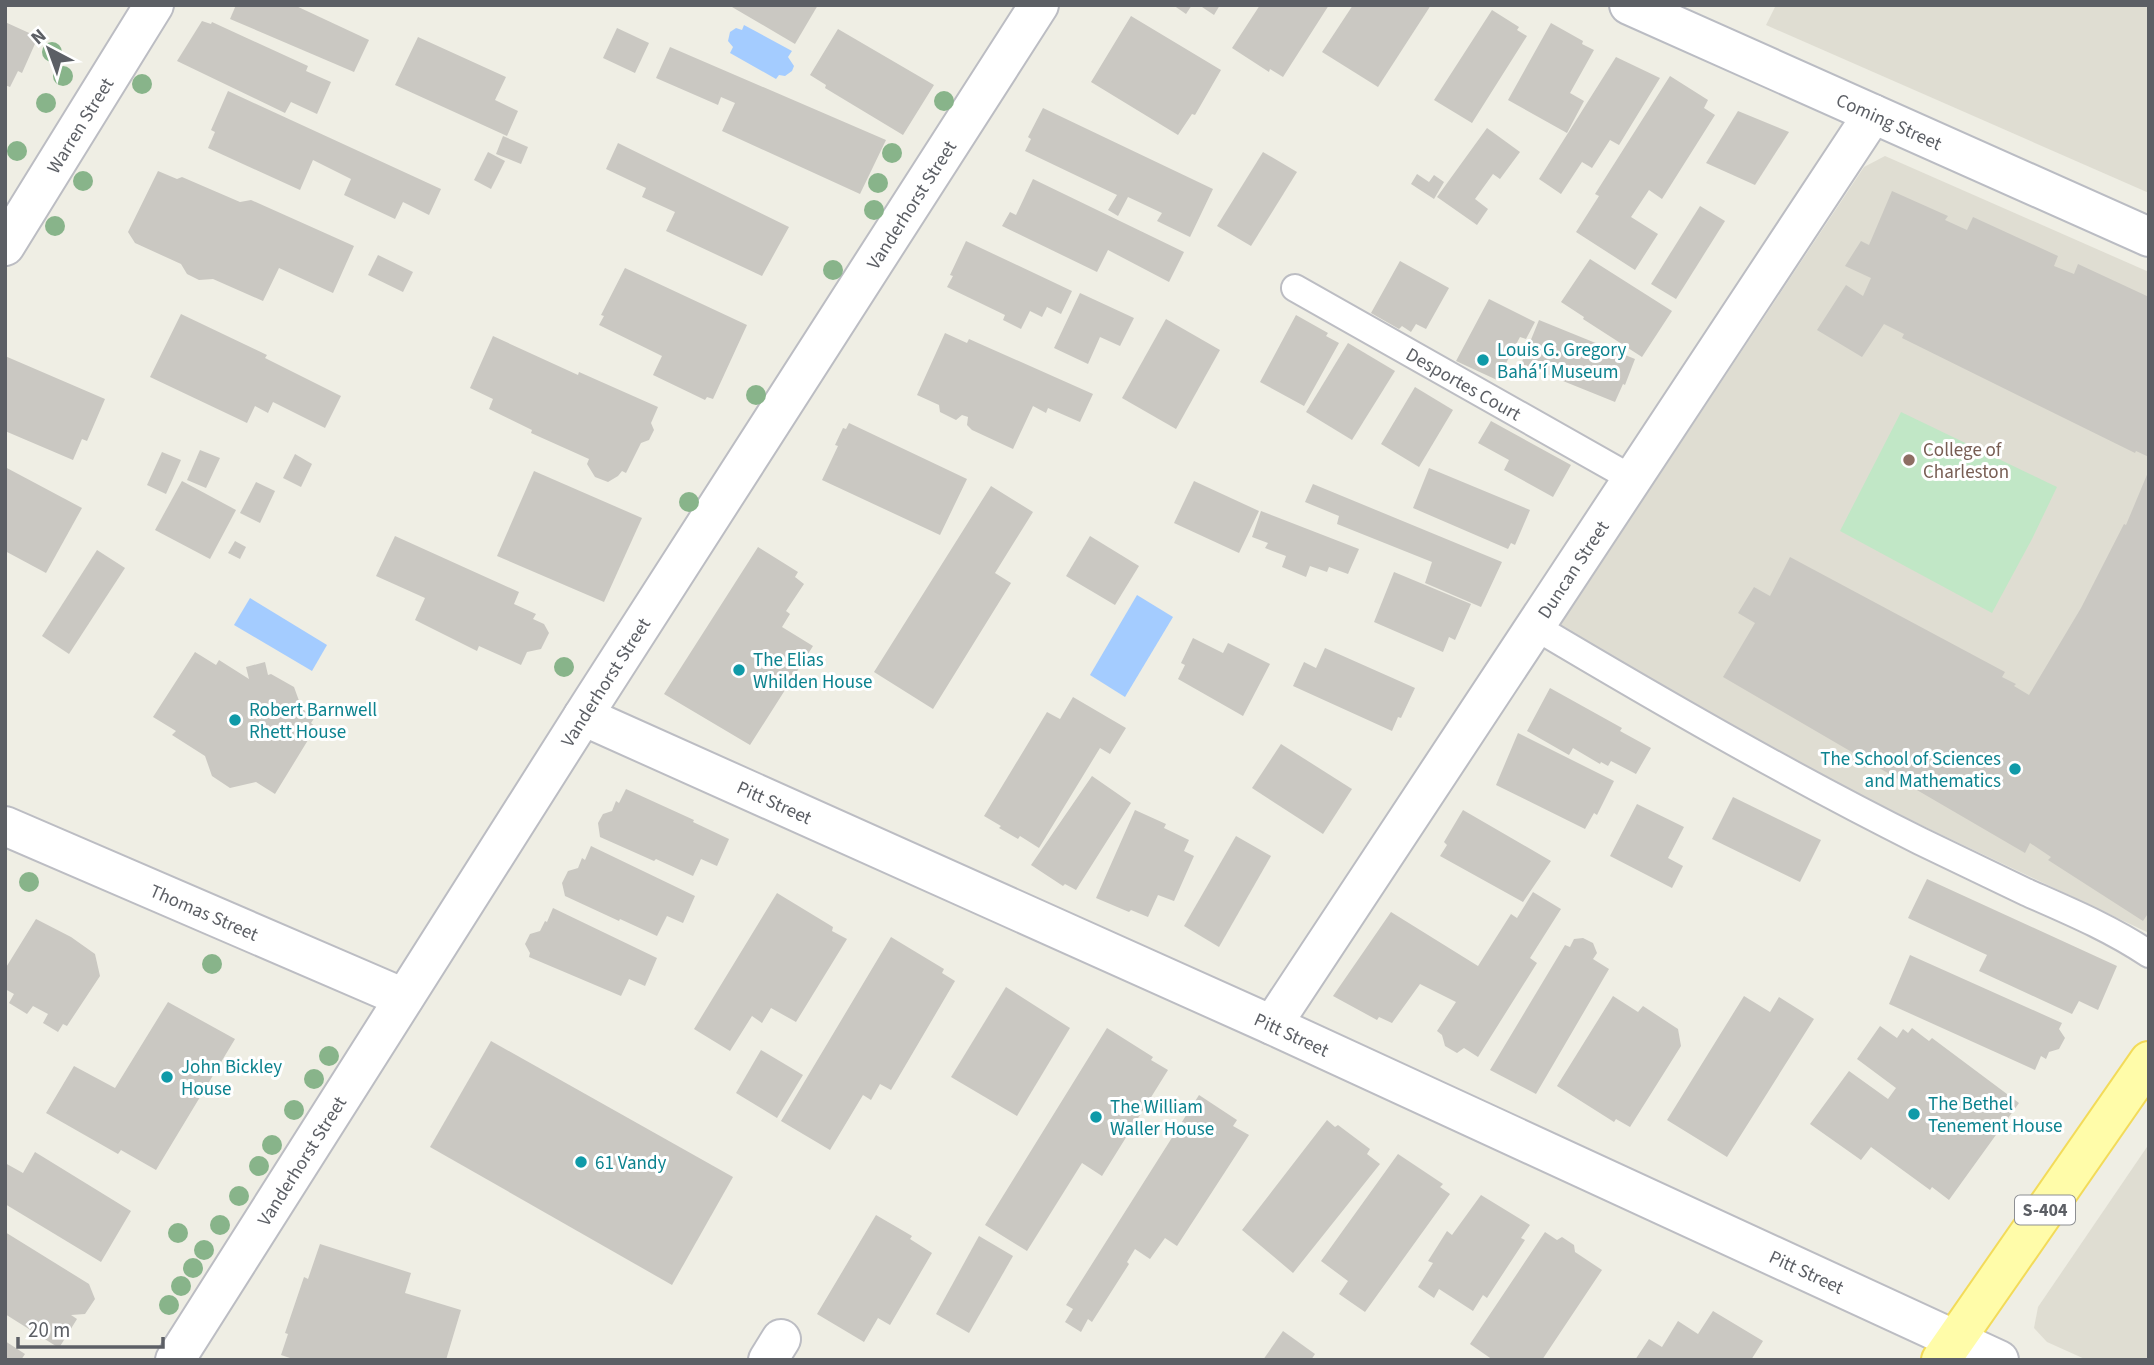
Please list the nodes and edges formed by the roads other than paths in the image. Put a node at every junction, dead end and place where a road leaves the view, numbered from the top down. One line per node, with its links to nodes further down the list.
1 (154, 5): 6 (street, Warren Street)
2 (1039, 5): 10 (street, Vanderhorst Street)
3 (1629, 5): 4 (street, Coming Street)
4 (1872, 114): 5 (street, Coming Street); 8 (street, Duncan Street)
5 (2149, 237)
6 (5, 246)
7 (1296, 288): 8 (lane, Desportes Court)
8 (1631, 478): 9 (street, Duncan Street)
9 (1534, 626): 12 (lane); 14 (street, Duncan Street)
10 (583, 716): 13 (street, Vanderhorst Street); 14 (street, Pitt Street)
11 (5, 826): 13 (street, Thomas Street)
12 (2149, 954)
13 (404, 998): 17 (street, Vanderhorst Street)
14 (1272, 1025): 16 (street, Pitt Street)
15 (2149, 1061): 16 (main road, S-404)
16 (1948, 1350): 18 (street, Pitt Street)
17 (175, 1360)
18 (1999, 1360)

